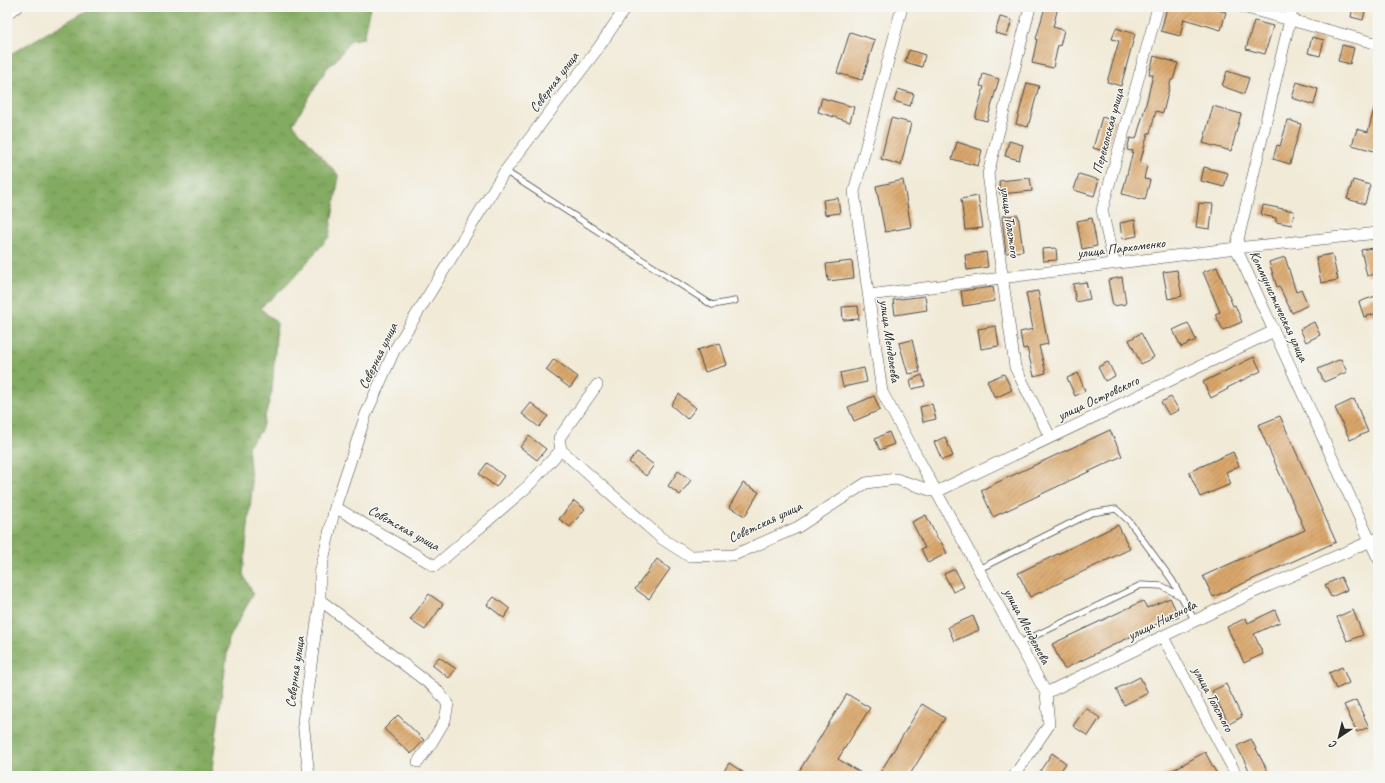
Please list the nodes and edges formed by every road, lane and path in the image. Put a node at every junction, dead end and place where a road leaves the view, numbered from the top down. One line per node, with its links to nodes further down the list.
1 (17, 7): 8 (street)
2 (626, 7): 11 (street, Северная улица)
3 (902, 7): 16 (street, улица Менделеева)
4 (1030, 7): 15 (street, улица Толстого)
5 (1158, 7): 14 (street, Перекопская улица)
6 (1243, 7): 9 (street)
7 (1294, 7): 9 (street, Коммунистическая улица)
8 (7, 13)
9 (1290, 20): 10 (street); 13 (street, Коммунистическая улица)
10 (1378, 44)
11 (505, 172): 17 (lane); 23 (street, Северная улица)
12 (1378, 233): 13 (street, улица Пархоменко)
13 (1236, 248): 14 (street, улица Пархоменко); 18 (street, Коммунистическая улица)
14 (1114, 264): 15 (street, улица Пархоменко)
15 (1002, 278): 16 (street, улица Пархоменко); 20 (street, улица Толстого)
16 (869, 295): 22 (street, улица Менделеева)
17 (735, 301)
18 (1274, 331): 20 (street, улица Островского); 24 (street, Коммунистическая улица)
19 (597, 385): 21 (street)
20 (1050, 437): 22 (street, улица Островского)
21 (561, 450): 22 (street, Советская улица); 23 (street, Советская улица)
22 (936, 492): 26 (street, улица Менделеева)
23 (335, 507): 28 (street, Северная улица)
24 (1374, 540): 25 (street, Коммунистическая улица); 29 (street, улица Никонова)
25 (1378, 558)
26 (979, 569): 27 (lane); 31 (street, улица Менделеева)
27 (1182, 597): 29 (lane); 31 (lane)
28 (320, 600): 33 (street); 34 (street, Северная улица)
29 (1195, 620): 30 (street, улица Никонова)
30 (1163, 637): 32 (street, улица Никонова); 36 (street, улица Толстого)
31 (1020, 643): 32 (street, улица Менделеева)
32 (1046, 693): 35 (street)
33 (418, 762)
34 (309, 776)
35 (1014, 776)
36 (1237, 776)

